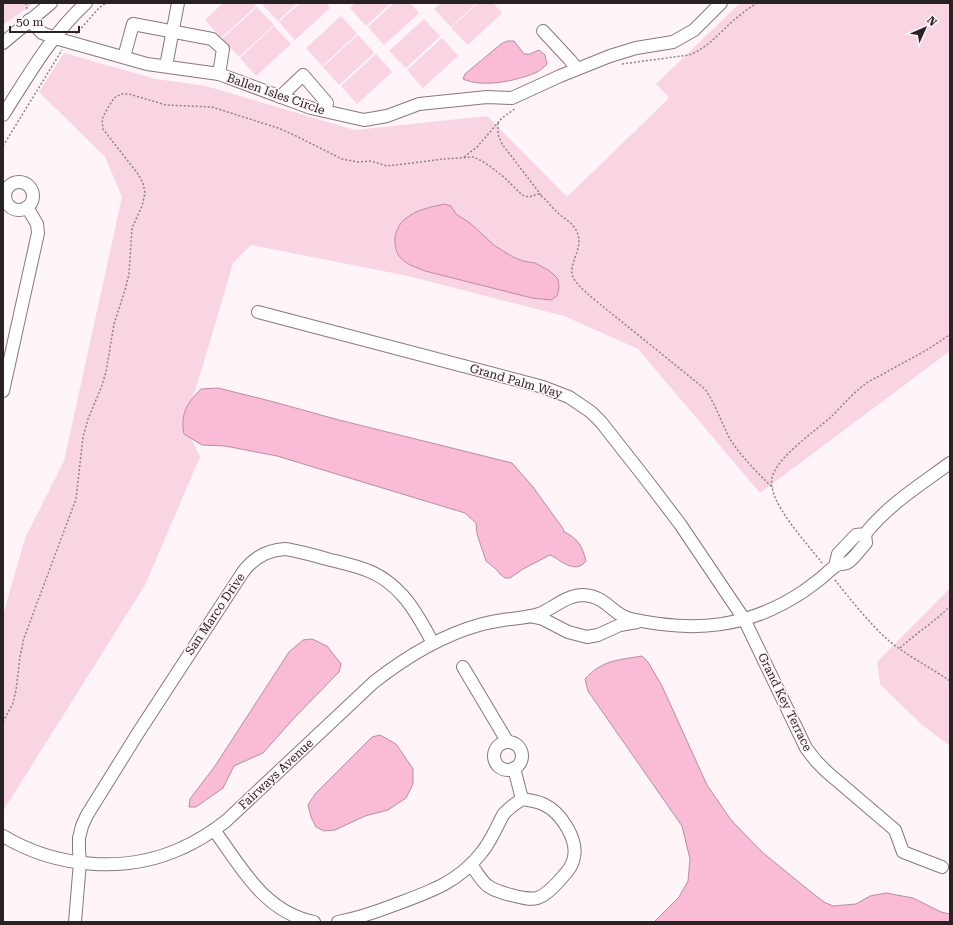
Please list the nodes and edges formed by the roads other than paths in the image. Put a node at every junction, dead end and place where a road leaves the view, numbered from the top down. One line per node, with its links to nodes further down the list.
1 (51, 3): 5 (street)
2 (86, 3): 8 (street)
3 (178, 3): 6 (street)
4 (721, 3): 12 (street, Ballen Isles Circle)
5 (29, 20): 8 (street, Ballen Isles Circle); 9 (street)
6 (171, 31): 10 (street); 11 (street); 13 (street)
7 (543, 31): 12 (street)
8 (55, 38): 10 (street, Ballen Isles Circle); 16 (street)
9 (3, 44)
10 (124, 57): 11 (street, Ballen Isles Circle)
11 (166, 66): 13 (street, Ballen Isles Circle)
12 (577, 69): 15 (street, Ballen Isles Circle)
13 (219, 74): 14 (street, Ballen Isles Circle)
14 (280, 97): 15 (street, Ballen Isles Circle); 15 (street)
15 (325, 111)
16 (3, 115)
17 (28, 207): 19 (street)
18 (258, 312): 22 (street, Grand Palm Way)
19 (3, 391)
20 (950, 463): 22 (street, Fairways Avenue)
21 (530, 616): 23 (street, Fairways Avenue); 23 (street, Fairways Avenue); 24 (street, Fairways Avenue)
22 (744, 620): 23 (street, Fairways Avenue); 33 (street, Grand Key Terrace)
23 (645, 622)
24 (433, 643): 29 (street, Fairways Avenue); 31 (street, San Marco Drive)
25 (463, 667): 26 (street)
26 (508, 741): 27 (street); 27 (street)
27 (514, 768): 28 (street)
28 (522, 799): 32 (street); 32 (street)
29 (214, 830): 31 (street, Fairways Avenue); 34 (street)
30 (3, 836): 31 (street, Fairways Avenue)
31 (80, 862): 35 (street, San Marco Drive)
32 (471, 865): 37 (street)
33 (942, 868)
34 (290, 918): 36 (street)
35 (75, 922)
36 (314, 922)
37 (338, 922)

